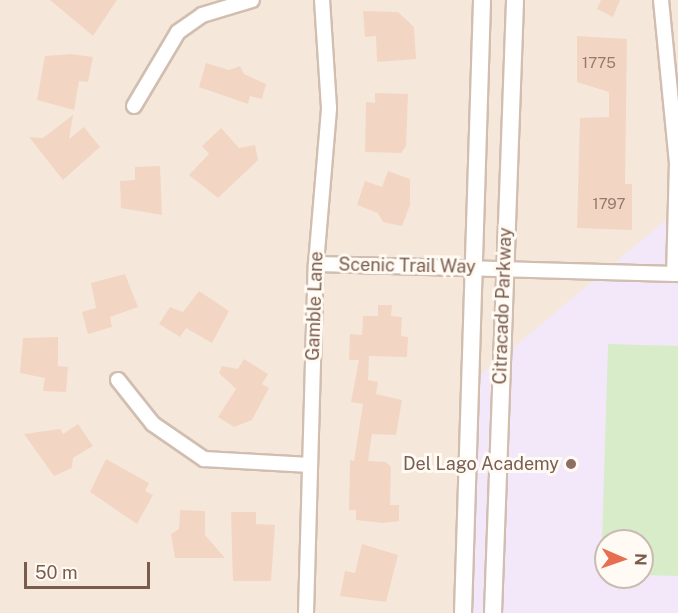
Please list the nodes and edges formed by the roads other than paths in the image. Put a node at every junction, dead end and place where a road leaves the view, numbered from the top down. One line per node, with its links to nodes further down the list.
1 (252, 0): 6 (street)
2 (322, 0): 7 (street, Gamble Lane)
3 (482, 0): 8 (street, Citracado Parkway)
4 (515, 0): 9 (street, Citracado Parkway)
5 (661, 0): 10 (street)
6 (134, 106)
7 (316, 264): 8 (street, Scenic Trail Way); 12 (street, Gamble Lane)
8 (475, 268): 9 (street, Scenic Trail Way); 14 (street, Citracado Parkway)
9 (504, 268): 10 (street, Scenic Trail Way); 15 (street, Citracado Parkway)
10 (676, 274)
11 (118, 380): 12 (street)
12 (310, 465): 13 (street, Gamble Lane)
13 (306, 613)
14 (464, 613)
15 (493, 613)

